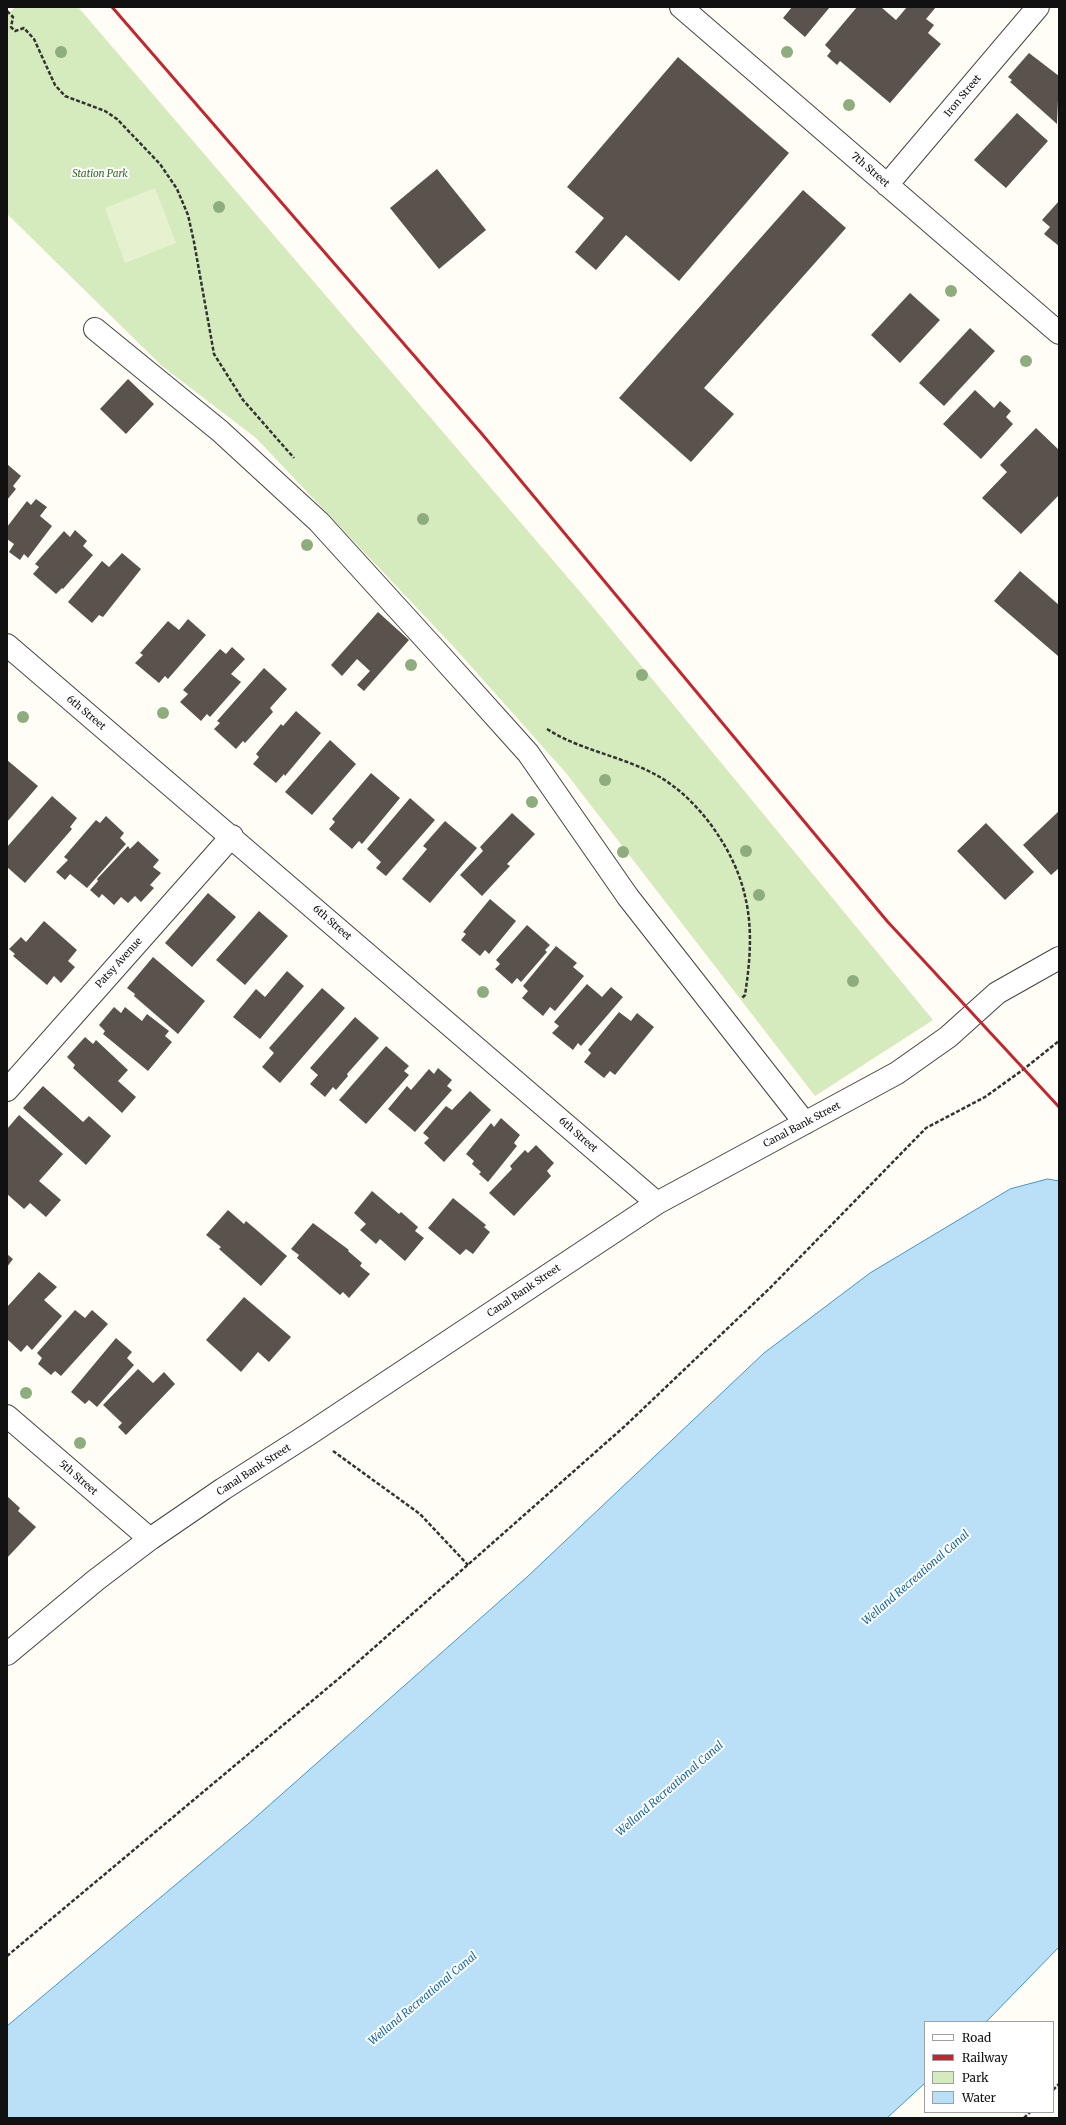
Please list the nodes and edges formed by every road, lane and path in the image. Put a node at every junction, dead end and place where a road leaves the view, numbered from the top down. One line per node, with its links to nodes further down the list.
1 (681, 7): 4 (street, 7th Street)
2 (1038, 7): 4 (street, Iron Street)
3 (7, 11): 7 (path)
4 (887, 185): 6 (street, 7th Street)
5 (95, 328): 12 (street)
6 (1059, 333)
7 (295, 459)
8 (7, 645): 10 (street, 6th Street)
9 (544, 728): 12 (path)
10 (232, 836): 14 (street, Patsy Avenue); 16 (street, 6th Street)
11 (1059, 958): 15 (street, Canal Bank Street)
12 (723, 1018): 15 (street)
13 (1059, 1041): 20 (path)
14 (7, 1090)
15 (805, 1123): 16 (street, Canal Bank Street)
16 (657, 1203): 18 (street, Canal Bank Street)
17 (7, 1416): 19 (street, 5th Street)
18 (309, 1434): 19 (street, Canal Bank Street); 20 (path)
19 (150, 1540): 21 (street, Canal Bank Street)
20 (468, 1565): 22 (path)
21 (7, 1654)
22 (7, 1956)

